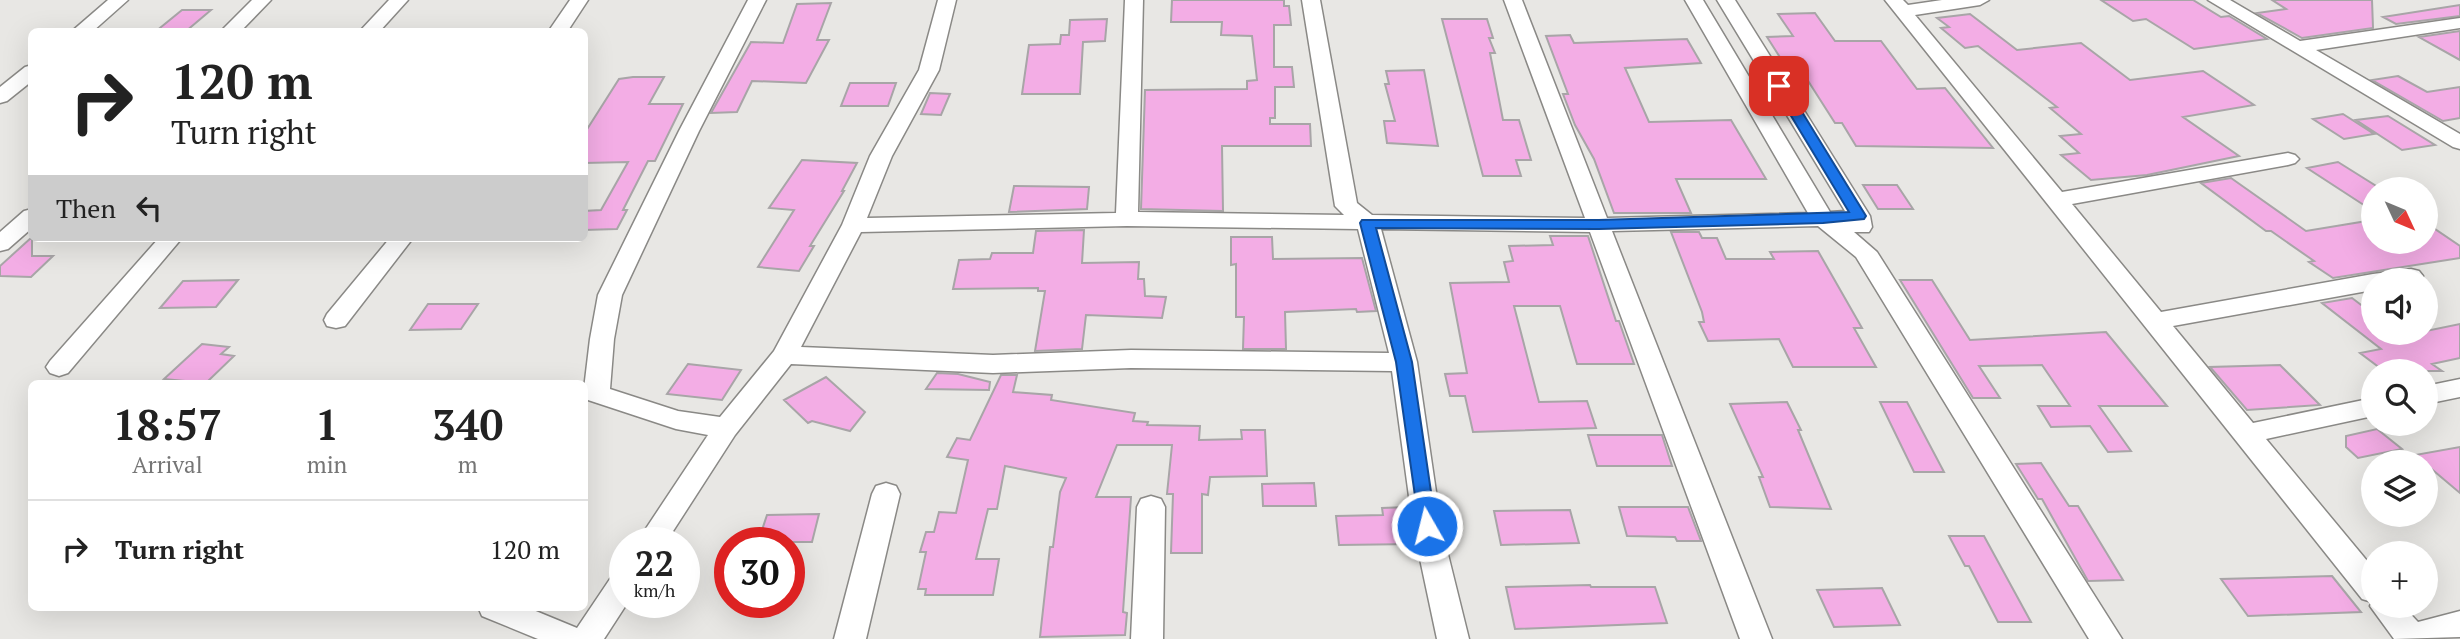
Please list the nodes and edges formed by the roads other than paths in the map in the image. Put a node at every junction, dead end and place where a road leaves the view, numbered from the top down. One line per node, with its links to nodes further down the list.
1 (118, 0): 16 (street)
2 (262, 0): 17 (street)
3 (399, 0): 18 (street)
4 (579, 0): 19 (street)
5 (757, 0): 46 (street)
6 (947, 0): 31 (street)
7 (1134, 0): 27 (street)
8 (1311, 0): 30 (street)
9 (1513, 0): 32 (street)
10 (1694, 0): 28 (street)
11 (1726, 0): 26 (street)
12 (1980, 0): 14 (street)
13 (2217, 0): 20 (street)
14 (1898, 5): 25 (street)
15 (2460, 23): 20 (street)
16 (85, 28)
17 (233, 28)
18 (372, 28)
19 (560, 28)
20 (2298, 47): 23 (street)
21 (28, 74): 22 (street)
22 (0, 97)
23 (2454, 135)
24 (2288, 159): 25 (street)
25 (2057, 200): 39 (street)
26 (1859, 216): 28 (street); 36 (street)
27 (1127, 219): 30 (street); 31 (street)
28 (1823, 219): 32 (street); 36 (street)
29 (28, 220): 35 (street)
30 (1368, 223): 32 (street); 41 (street)
31 (853, 225): 40 (street)
32 (1599, 225): 62 (street)
33 (168, 242): 42 (street)
34 (399, 242): 38 (street)
35 (0, 244)
36 (1864, 252): 63 (street)
37 (2361, 284): 39 (street)
38 (336, 320)
39 (2155, 321): 47 (street)
40 (784, 355): 41 (street); 46 (street)
41 (1404, 362): 61 (street)
42 (59, 367)
43 (2460, 388): 44 (street)
44 (2438, 393)
45 (2361, 410): 47 (street)
46 (726, 428): 50 (street)
47 (2247, 434): 51 (street)
48 (886, 494): 59 (street)
49 (1151, 507): 60 (street)
50 (661, 527)
51 (2361, 575)
52 (609, 606): 58 (street)
53 (503, 611): 57 (street)
54 (2395, 618): 56 (street)
55 (2460, 624): 56 (street)
56 (2412, 638)
57 (571, 639)
58 (587, 639)
59 (850, 639)
60 (1147, 639)
61 (1453, 639)
62 (1756, 639)
63 (2106, 639)

